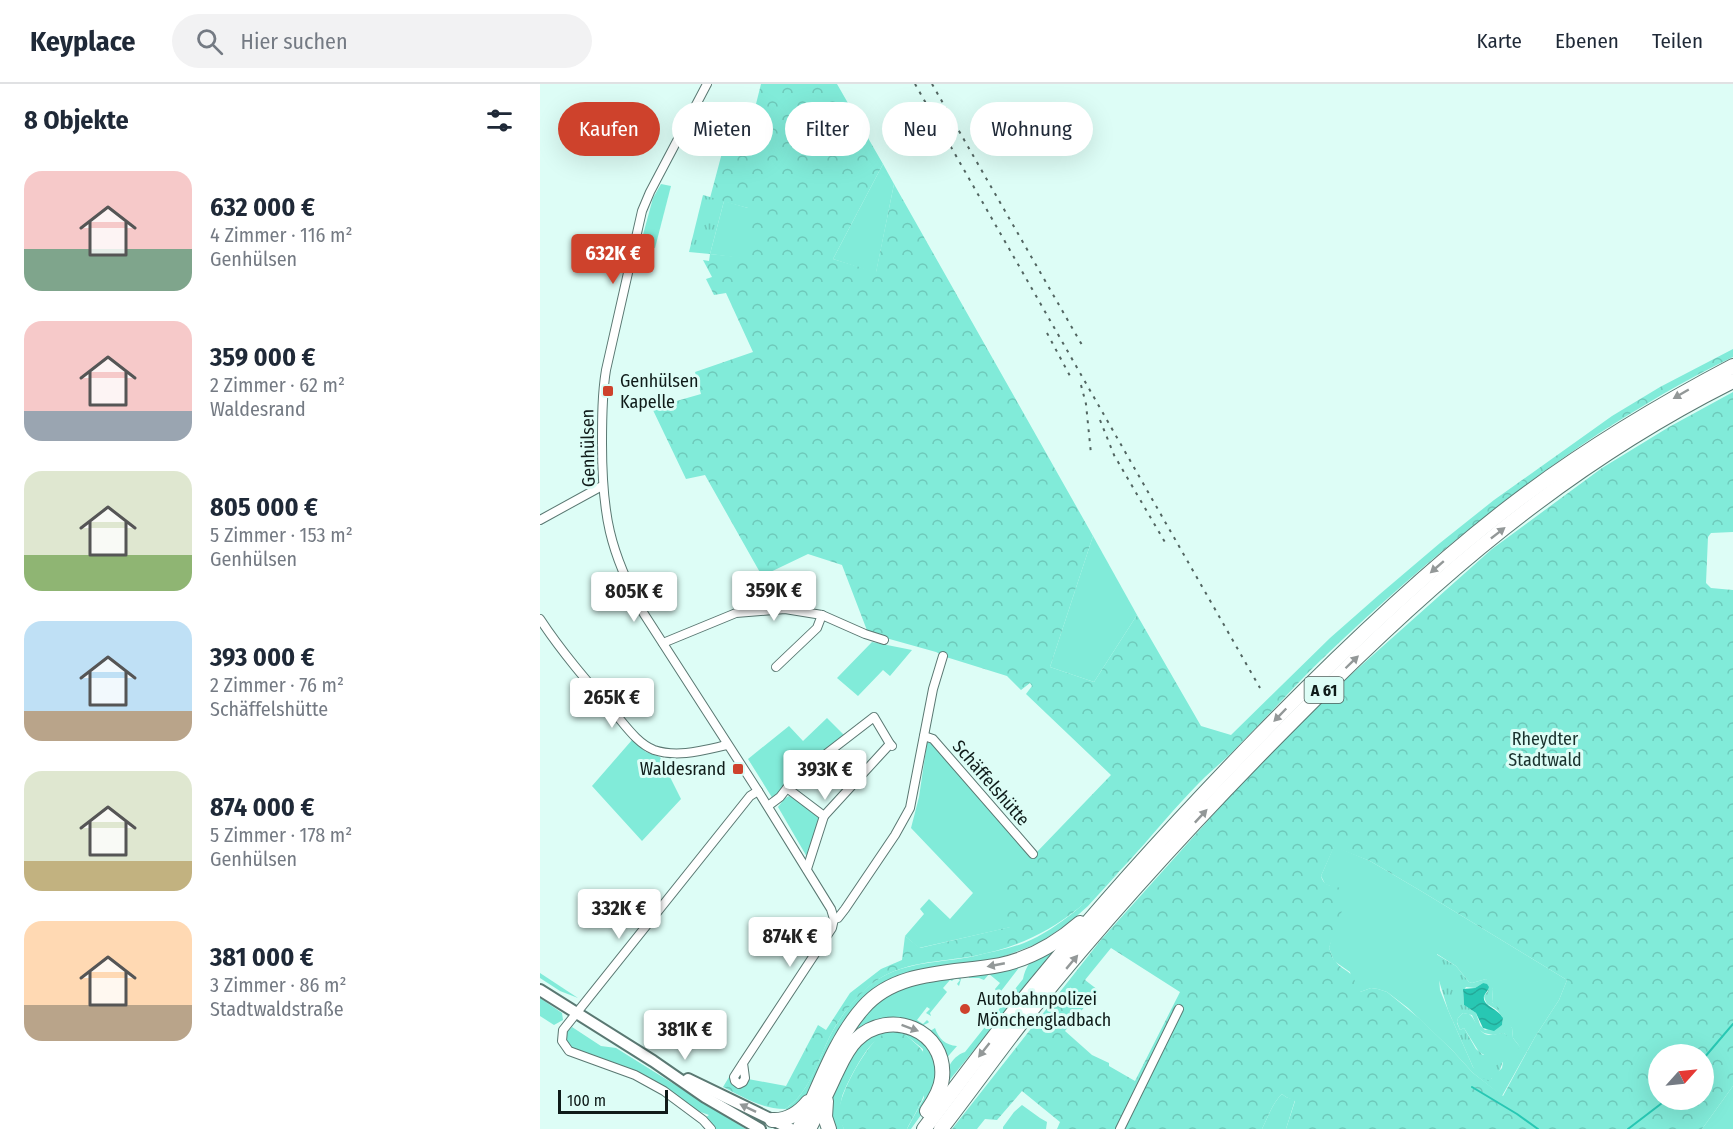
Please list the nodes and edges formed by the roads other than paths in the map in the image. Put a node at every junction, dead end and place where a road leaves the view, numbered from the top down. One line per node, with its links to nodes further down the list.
1 (707, 84): 4 (street, Genhülsen)
2 (1733, 366): 20 (highway, A 61, one-way to 20)
3 (1733, 381): 38 (highway, A 61, one-way to 3)
4 (602, 486): 5 (street); 9 (street, Genhülsen)
5 (540, 520)
6 (822, 615): 8 (street); 9 (street); 11 (street)
7 (540, 619): 13 (street)
8 (884, 640)
9 (663, 644): 13 (street, Genhülsen)
10 (943, 656): 12 (street, Schäffelshütte)
11 (776, 667)
12 (924, 736): 18 (street, Schäffelshütte); 21 (street, Schäffelshütte)
13 (727, 745): 15 (street, Genhülsen)
14 (787, 788): 16 (street); 17 (street); 17 (street)
15 (758, 791): 16 (street, Genhülsen); 24 (street)
16 (768, 806): 19 (street, Genhülsen)
17 (824, 816): 19 (street)
18 (1033, 854)
19 (807, 869): 21 (street, Genhülsen)
20 (1129, 876): 28 (highway, one-way to 28); 37 (highway, A 61, one-way to 37)
21 (834, 919): 26 (street)
22 (540, 990): 24 (main road)
23 (1179, 1009): 39 (street)
24 (577, 1013): 25 (main road); 30 (street)
25 (653, 1061): 29 (main road, one-way to 25); 31 (main road)
26 (743, 1063)
27 (841, 1063): 34 (highway); 35 (highway); 36 (highway, one-way to 36)
28 (822, 1079): 29 (highway); 33 (highway)
29 (772, 1120): 32 (main road)
30 (711, 1129)
31 (760, 1129)
32 (791, 1129)
33 (799, 1129)
34 (809, 1129)
35 (829, 1129)
36 (916, 1129)
37 (924, 1129)
38 (941, 1129)
39 (1120, 1129)

